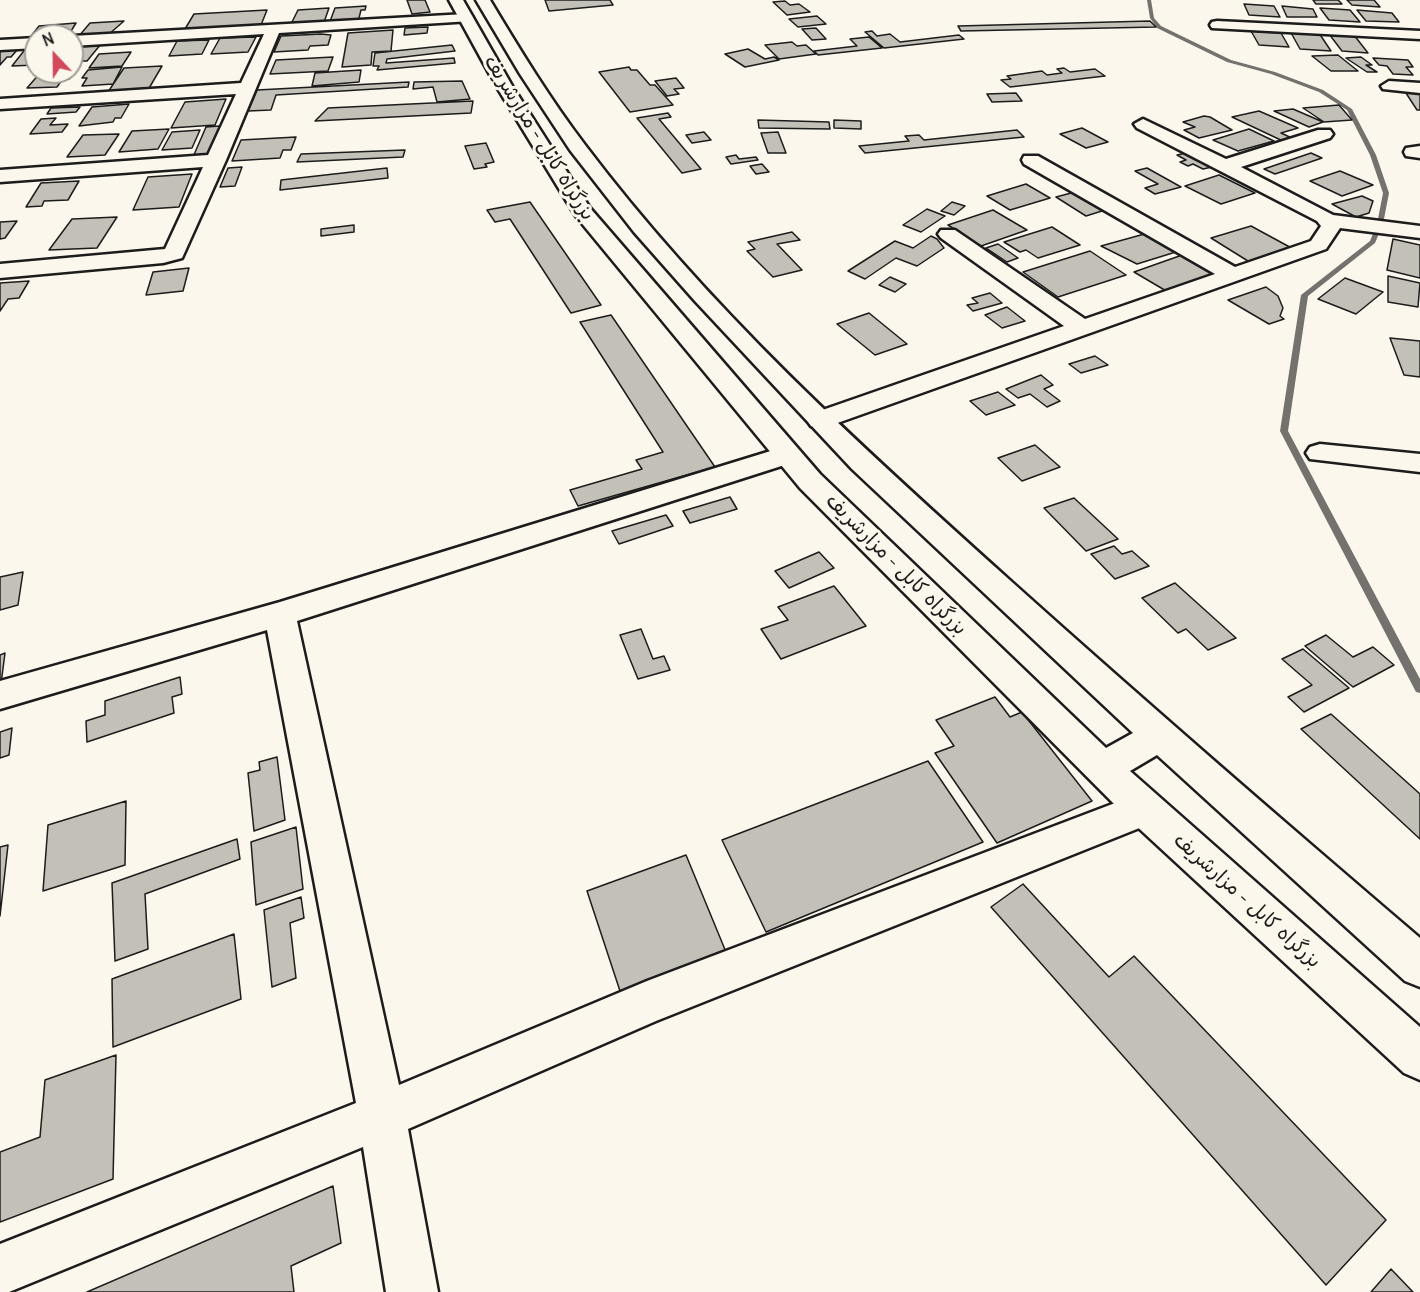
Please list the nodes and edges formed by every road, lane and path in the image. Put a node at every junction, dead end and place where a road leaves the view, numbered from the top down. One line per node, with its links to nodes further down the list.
1 (468, 6): 3 (main road); 12 (main road, بزرگراه کابل - مزارشریف); 13 (main road, بزرگراه کابل - مزارشریف)
2 (1217, 25): 4 (main road)
3 (273, 30): 5 (main road); 9 (main road)
4 (1420, 35)
5 (84, 40)
6 (24, 44): 7 (main road)
7 (0, 45)
8 (1389, 86): 10 (main road)
9 (247, 88): 11 (main road); 16 (main road)
10 (1420, 88)
11 (0, 104)
12 (559, 119): 13 (main road); 26 (main road, بزرگراه کابل - مزارشریف)
13 (528, 124): 28 (main road, بزرگراه کابل - مزارشریف)
14 (1143, 124): 18 (main road)
15 (1324, 134): 18 (main road)
16 (217, 160): 19 (main road); 23 (main road)
17 (1031, 160): 24 (main road)
18 (1224, 166): 20 (main road)
19 (0, 176)
20 (1339, 223): 21 (main road); 24 (main road)
21 (1410, 231)
22 (948, 234): 25 (main road)
23 (0, 271)
24 (1234, 276): 25 (main road)
25 (1083, 329): 26 (main road)
26 (820, 420): 29 (main road, بزرگراه کابل - مزارشریف)
27 (1320, 453): 30 (main road)
28 (787, 455): 31 (main road, بزرگراه کابل - مزارشریف); 32 (main road)
29 (862, 463): 31 (main road); 34 (main road, بزرگراه کابل - مزارشریف)
30 (1420, 463)
31 (810, 481): 35 (main road, بزرگراه کابل - مزارشریف)
32 (280, 614): 33 (main road); 39 (main road)
33 (0, 695)
34 (1160, 736): 35 (main road); 37 (main road, بزرگراه کابل - مزارشریف)
35 (1103, 768): 36 (main road, بزرگراه کابل - مزارشریف)
36 (1144, 809): 38 (main road, بزرگراه کابل - مزارشریف); 39 (main road)
37 (1412, 958)
38 (1420, 1057)
39 (382, 1116): 40 (main road); 41 (main road)
40 (0, 1270)
41 (412, 1292)

